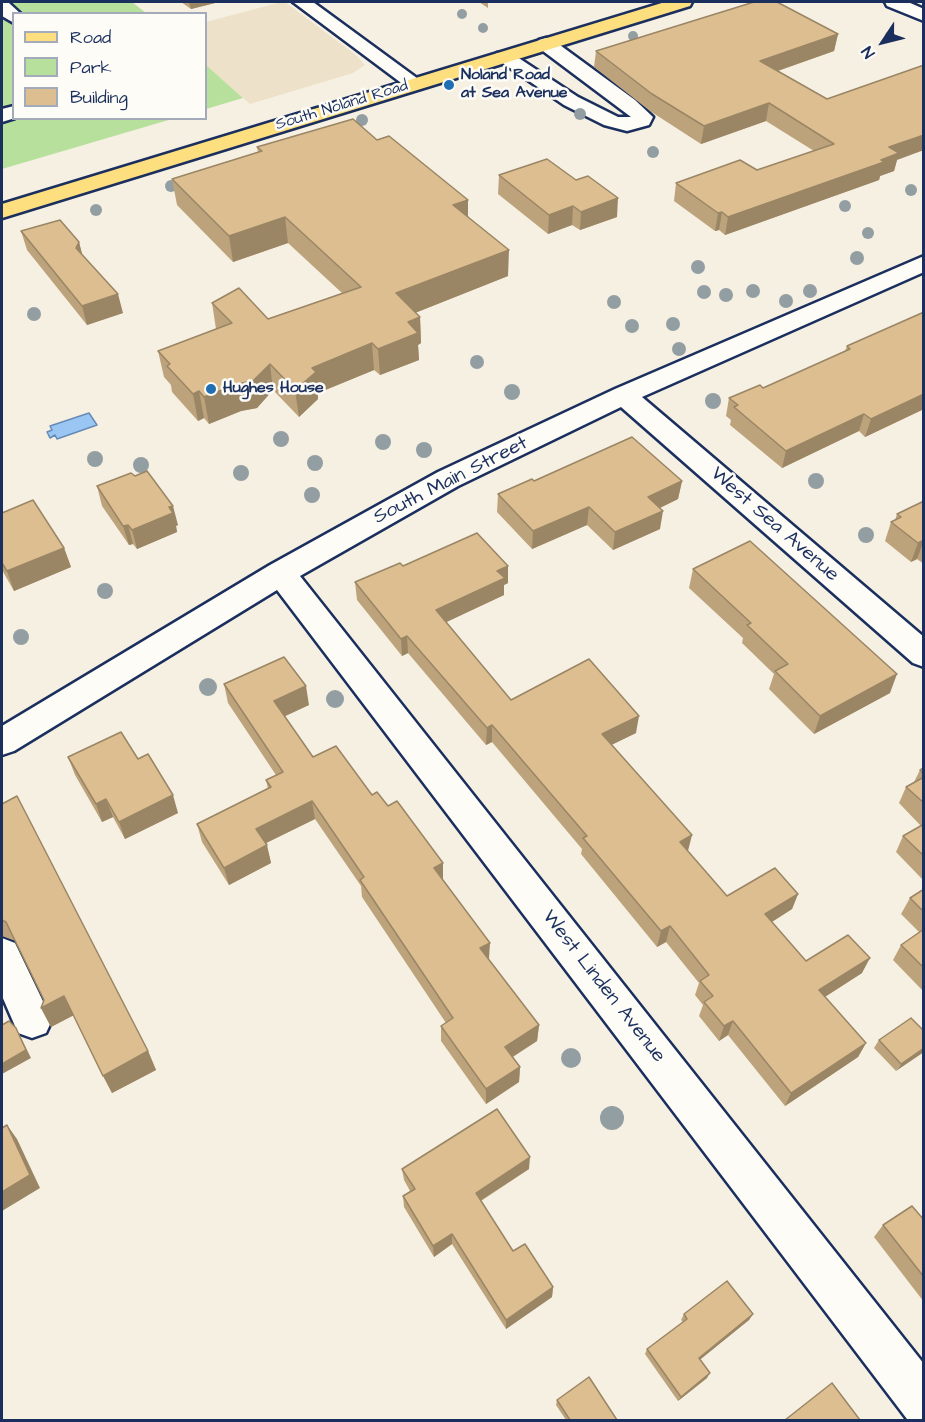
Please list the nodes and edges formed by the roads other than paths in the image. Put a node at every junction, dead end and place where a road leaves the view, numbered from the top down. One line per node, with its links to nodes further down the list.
1 (302, 2): 8 (street)
2 (625, 2): 8 (main road, South Noland Road)
3 (683, 2): 6 (main road, South Noland Road)
4 (894, 2): 5 (street)
5 (924, 16)
6 (546, 44): 7 (main road, South Noland Road); 7 (street)
7 (504, 57): 9 (main road, South Noland Road)
8 (397, 70): 9 (street); 10 (main road, South Noland Road)
9 (416, 84): 11 (main road, South Noland Road)
10 (171, 139)
11 (2, 211)
12 (924, 263): 13 (street, South Main Street)
13 (624, 395): 14 (street, South Main Street); 15 (street, West Sea Avenue)
14 (281, 573): 16 (street, South Main Street); 19 (street, West Linden Avenue)
15 (924, 656)
16 (2, 742)
17 (2, 956): 18 (street)
18 (32, 1020)
19 (924, 1401)

